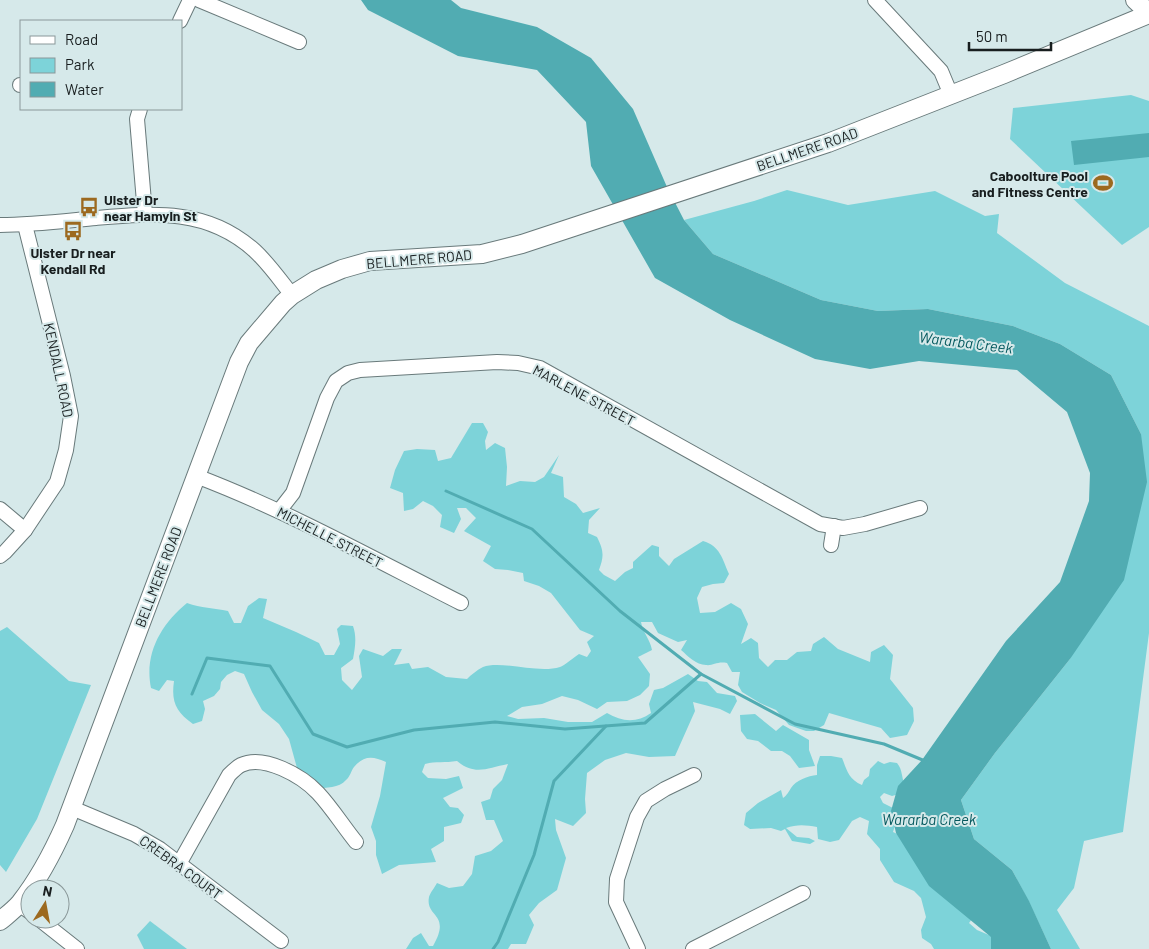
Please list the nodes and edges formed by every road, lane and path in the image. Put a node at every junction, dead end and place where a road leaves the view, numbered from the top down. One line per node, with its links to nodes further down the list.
1 (190, 0): 6 (street)
2 (198, 0): 7 (street)
3 (875, 0): 8 (street)
4 (1135, 0): 5 (main road)
5 (1149, 14): 8 (main road, BELLMERE ROAD)
6 (180, 20)
7 (299, 42)
8 (951, 94): 13 (main road, BELLMERE ROAD)
9 (140, 110): 10 (street)
10 (145, 214): 12 (street); 13 (street)
11 (0, 225): 12 (street)
12 (25, 225): 19 (street, KENDALL ROAD)
13 (292, 295): 14 (main road, BELLMERE ROAD)
14 (196, 476): 17 (street, MICHELLE STREET); 24 (main road, BELLMERE ROAD)
15 (920, 508): 18 (street, MARLENE STREET)
16 (0, 509): 19 (street)
17 (279, 512): 18 (street, MARLENE STREET); 22 (street, MICHELLE STREET)
18 (834, 526): 20 (street)
19 (26, 530): 21 (street, KENDALL ROAD)
20 (831, 545)
21 (0, 556)
22 (461, 604)
23 (694, 775): 34 (street)
24 (72, 808): 26 (street, CREBRA COURT); 27 (main road, BELLMERE ROAD)
25 (356, 842): 26 (street)
26 (179, 864): 32 (street, CREBRA COURT)
27 (40, 879)
28 (803, 893): 35 (street)
29 (20, 911): 30 (main road, BELLMERE ROAD)
30 (0, 921)
31 (52, 929): 33 (street)
32 (281, 941)
33 (77, 949)
34 (638, 949)
35 (693, 949)

